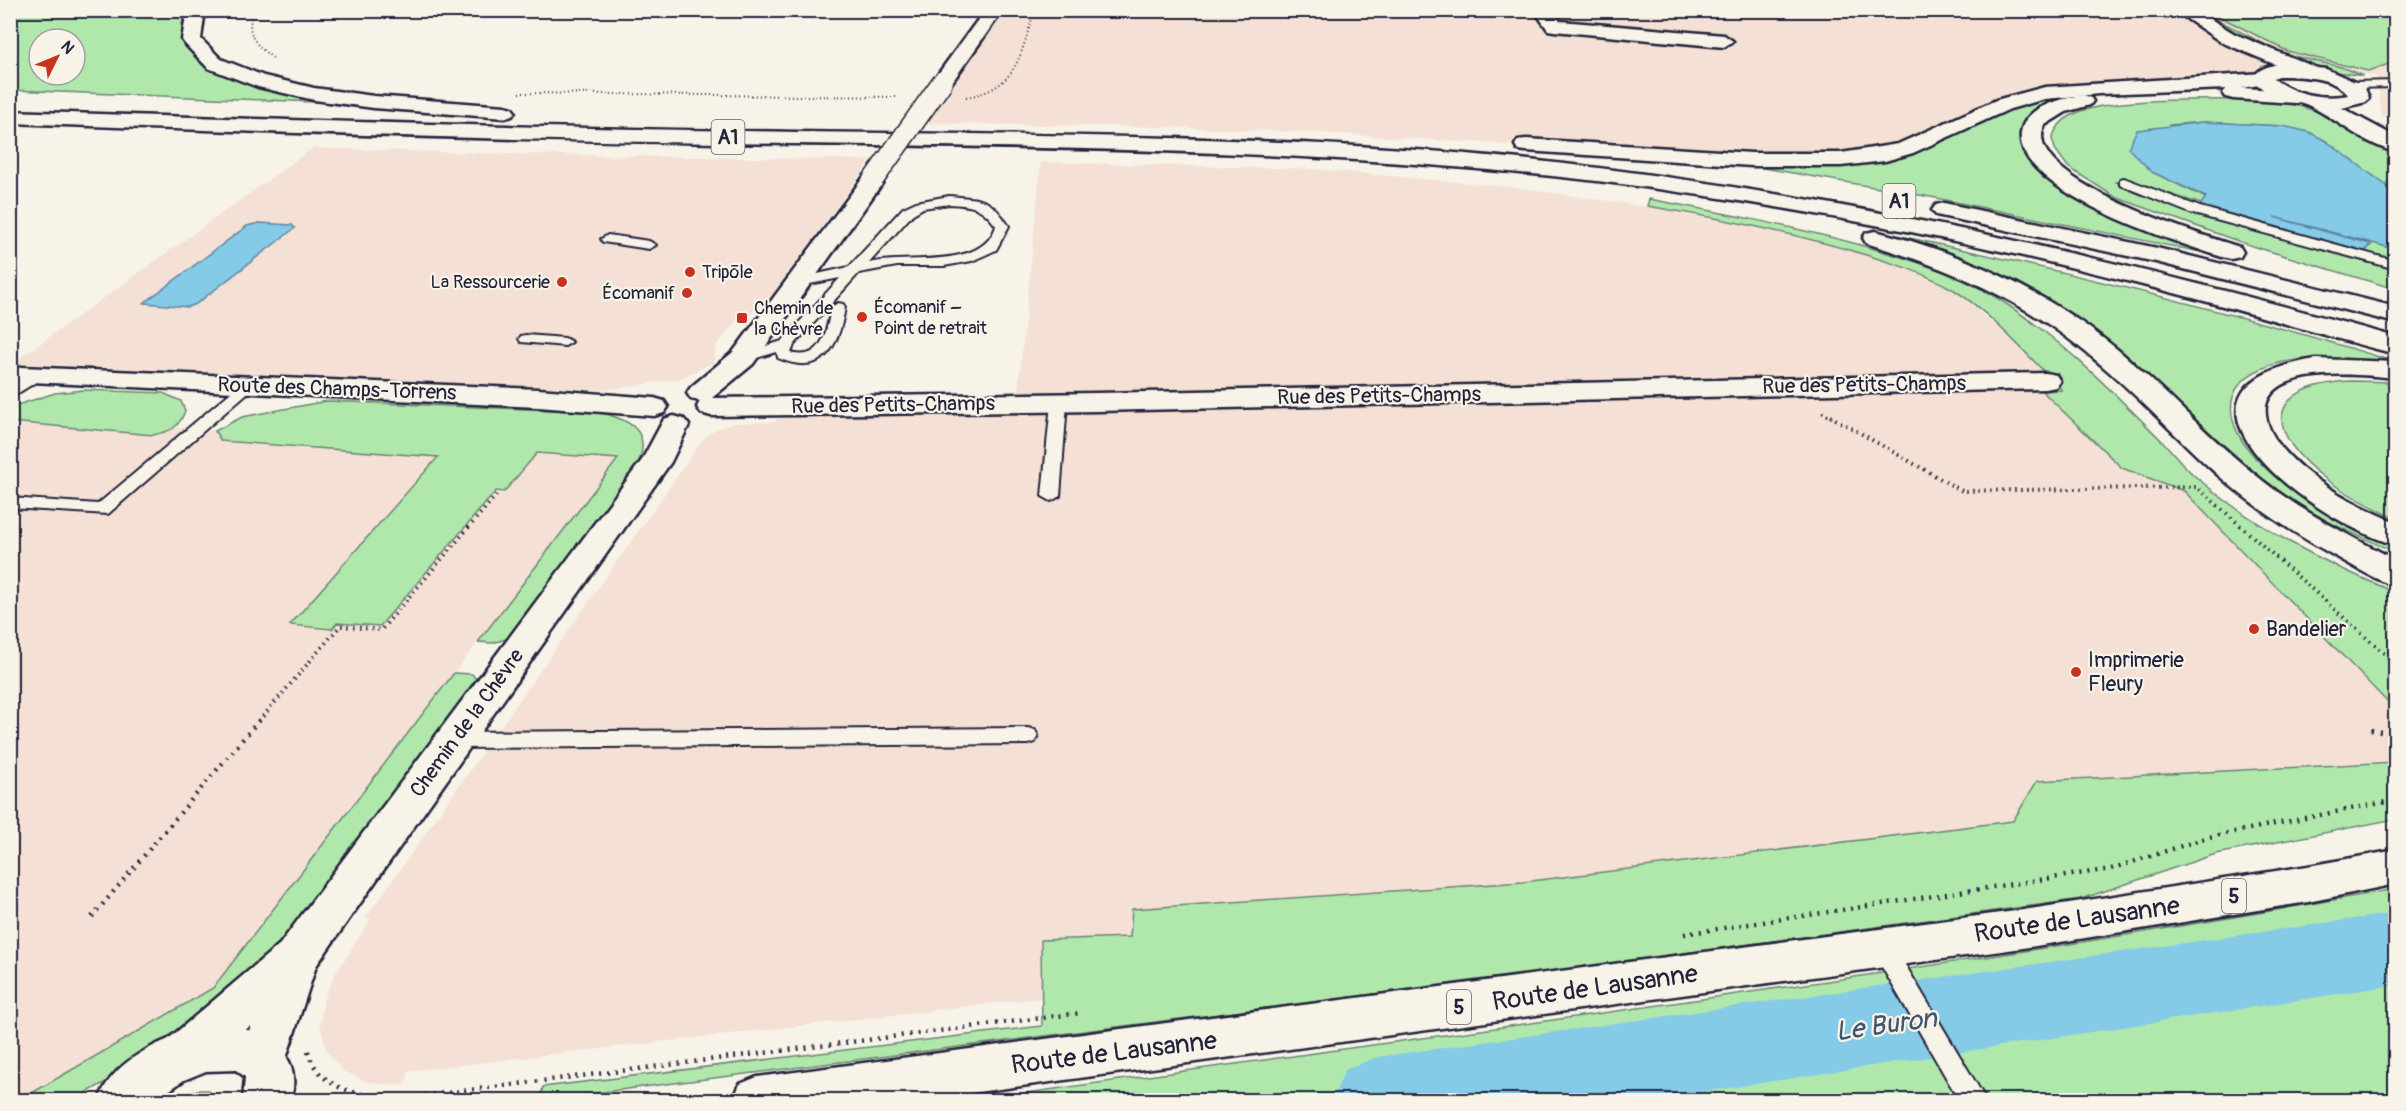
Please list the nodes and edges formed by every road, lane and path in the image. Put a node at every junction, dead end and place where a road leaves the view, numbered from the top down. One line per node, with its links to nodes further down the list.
1 (196, 10): 20 (main road)
2 (254, 10): 9 (path)
3 (994, 10): 30 (main road, bridge)
4 (1035, 10): 16 (path)
5 (1543, 10): 8 (main road)
6 (2183, 10): 7 (main road)
7 (2228, 38): 10 (main road); 11 (main road)
8 (1724, 41)
9 (282, 62)
10 (2310, 72): 11 (main road); 13 (main road)
11 (2264, 76): 17 (main road); 22 (main road)
12 (2396, 84): 13 (lane)
13 (2355, 91): 17 (main road); 21 (main road)
14 (510, 92): 15 (path)
15 (906, 97)
16 (957, 97)
17 (2304, 98): 23 (main road); 31 (main road)
18 (10, 100): 20 (main road, A1)
19 (10, 117): 24 (main road, A1)
20 (566, 117): 22 (main road, A1)
21 (2385, 117)
22 (1394, 137): 33 (main road, A1)
23 (2396, 146)
24 (1446, 159): 37 (main road, A1); 50 (main road)
25 (2124, 183): 28 (lane)
26 (608, 239): 27 (lane)
27 (648, 245)
28 (2396, 265)
29 (854, 270): 29 (lane); 30 (lane); 36 (lane)
30 (800, 282): 38 (main road)
31 (2396, 305)
32 (838, 307): 36 (lane)
33 (2396, 315)
34 (526, 339): 35 (lane)
35 (565, 342)
36 (787, 344): 38 (lane)
37 (2396, 346)
38 (743, 358): 44 (main road)
39 (2396, 370): 51 (main road)
40 (22, 381): 42 (main road, Route des Champs-Torrens)
41 (2046, 381): 43 (main road, Rue des Petits-Champs)
42 (248, 385): 46 (main road, Route des Champs-Torrens); 49 (lane)
43 (1796, 387): 45 (main road, Rue des Petits-Champs); 54 (path)
44 (706, 400): 45 (main road, Rue des Petits-Champs); 46 (main road, Rue des Petits-Champs)
45 (1059, 403): 48 (lane)
46 (664, 416): 58 (main road, Chemin de la Chèvre)
47 (499, 492): 61 (path)
48 (1051, 496)
49 (10, 503)
50 (2294, 517): 52 (main road); 53 (main road)
51 (2396, 535)
52 (2396, 563)
53 (2396, 575)
54 (2396, 664)
55 (2371, 730): 56 (path)
56 (2396, 735)
57 (1028, 736): 58 (lane)
58 (455, 740): 63 (main road, Chemin de la Chèvre)
59 (2396, 800): 62 (path)
60 (2396, 867): 64 (main road, Route de Lausanne / 5)
61 (92, 917)
62 (1681, 934)
63 (296, 958): 67 (main road, Chemin de la Chèvre); 68 (main road, Chemin de la Chèvre)
64 (1888, 959): 69 (lane); 72 (main road, Route de Lausanne / 5)
65 (1092, 1012): 71 (path)
66 (307, 1047): 71 (path)
67 (182, 1057): 68 (main road); 70 (main road)
68 (272, 1088)
69 (1967, 1089)
70 (124, 1095)
71 (373, 1099)
72 (757, 1101)

